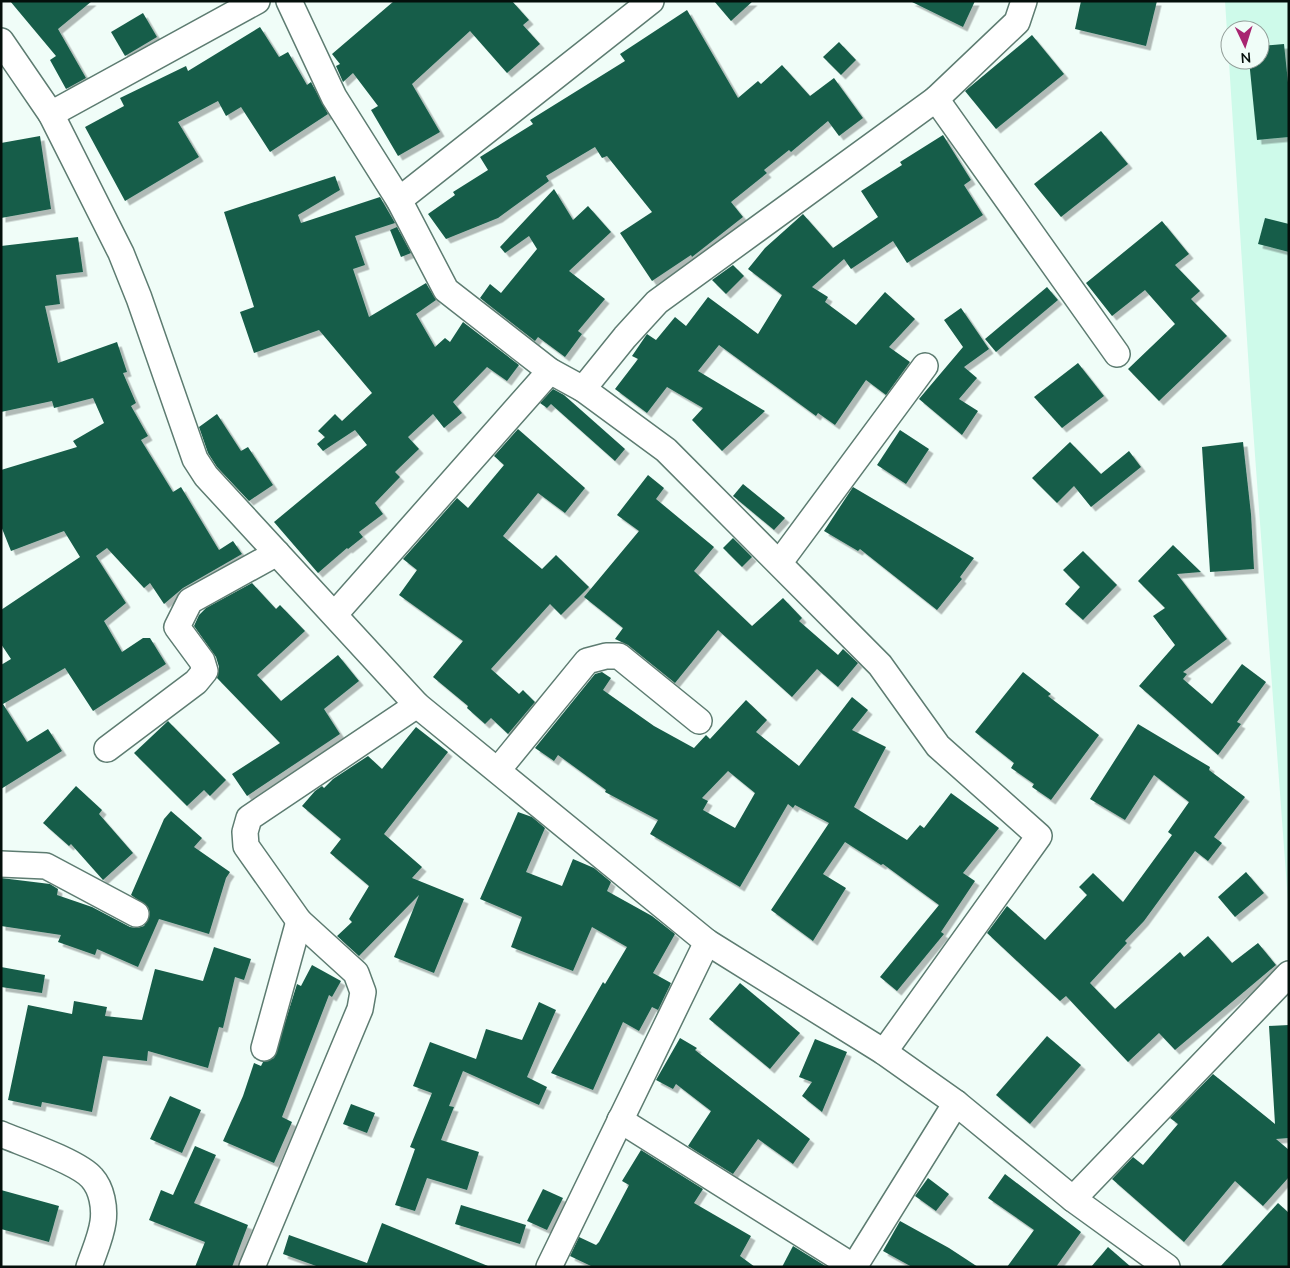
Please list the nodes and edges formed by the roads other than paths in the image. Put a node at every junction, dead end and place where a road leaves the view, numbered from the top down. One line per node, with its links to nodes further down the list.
1 (257, 1): 7 (street)
2 (290, 1): 8 (street)
3 (651, 1): 8 (street)
4 (1024, 1): 6 (street)
5 (1, 41): 7 (street)
6 (936, 99): 9 (street); 12 (street)
7 (51, 114): 13 (street)
8 (399, 200): 11 (street)
9 (1117, 354)
10 (924, 366): 14 (street)
11 (550, 371): 12 (street); 15 (street)
12 (583, 389): 14 (street)
13 (277, 553): 15 (street); 18 (street)
14 (780, 562): 26 (street)
15 (334, 614): 16 (street)
16 (417, 705): 19 (street); 22 (street)
17 (699, 720): 19 (street)
18 (107, 749)
19 (498, 770): 23 (street)
20 (1, 864): 21 (street)
21 (136, 914)
22 (299, 921): 25 (street); 32 (street)
23 (707, 942): 26 (street); 28 (street)
24 (1289, 974): 30 (street)
25 (264, 1048)
26 (884, 1052): 27 (street)
27 (956, 1102): 30 (street); 34 (street)
28 (620, 1120): 33 (street); 34 (street)
29 (1, 1134): 31 (street)
30 (1072, 1198): 35 (street)
31 (89, 1267)
32 (252, 1267)
33 (549, 1267)
34 (854, 1267)
35 (1166, 1267)

